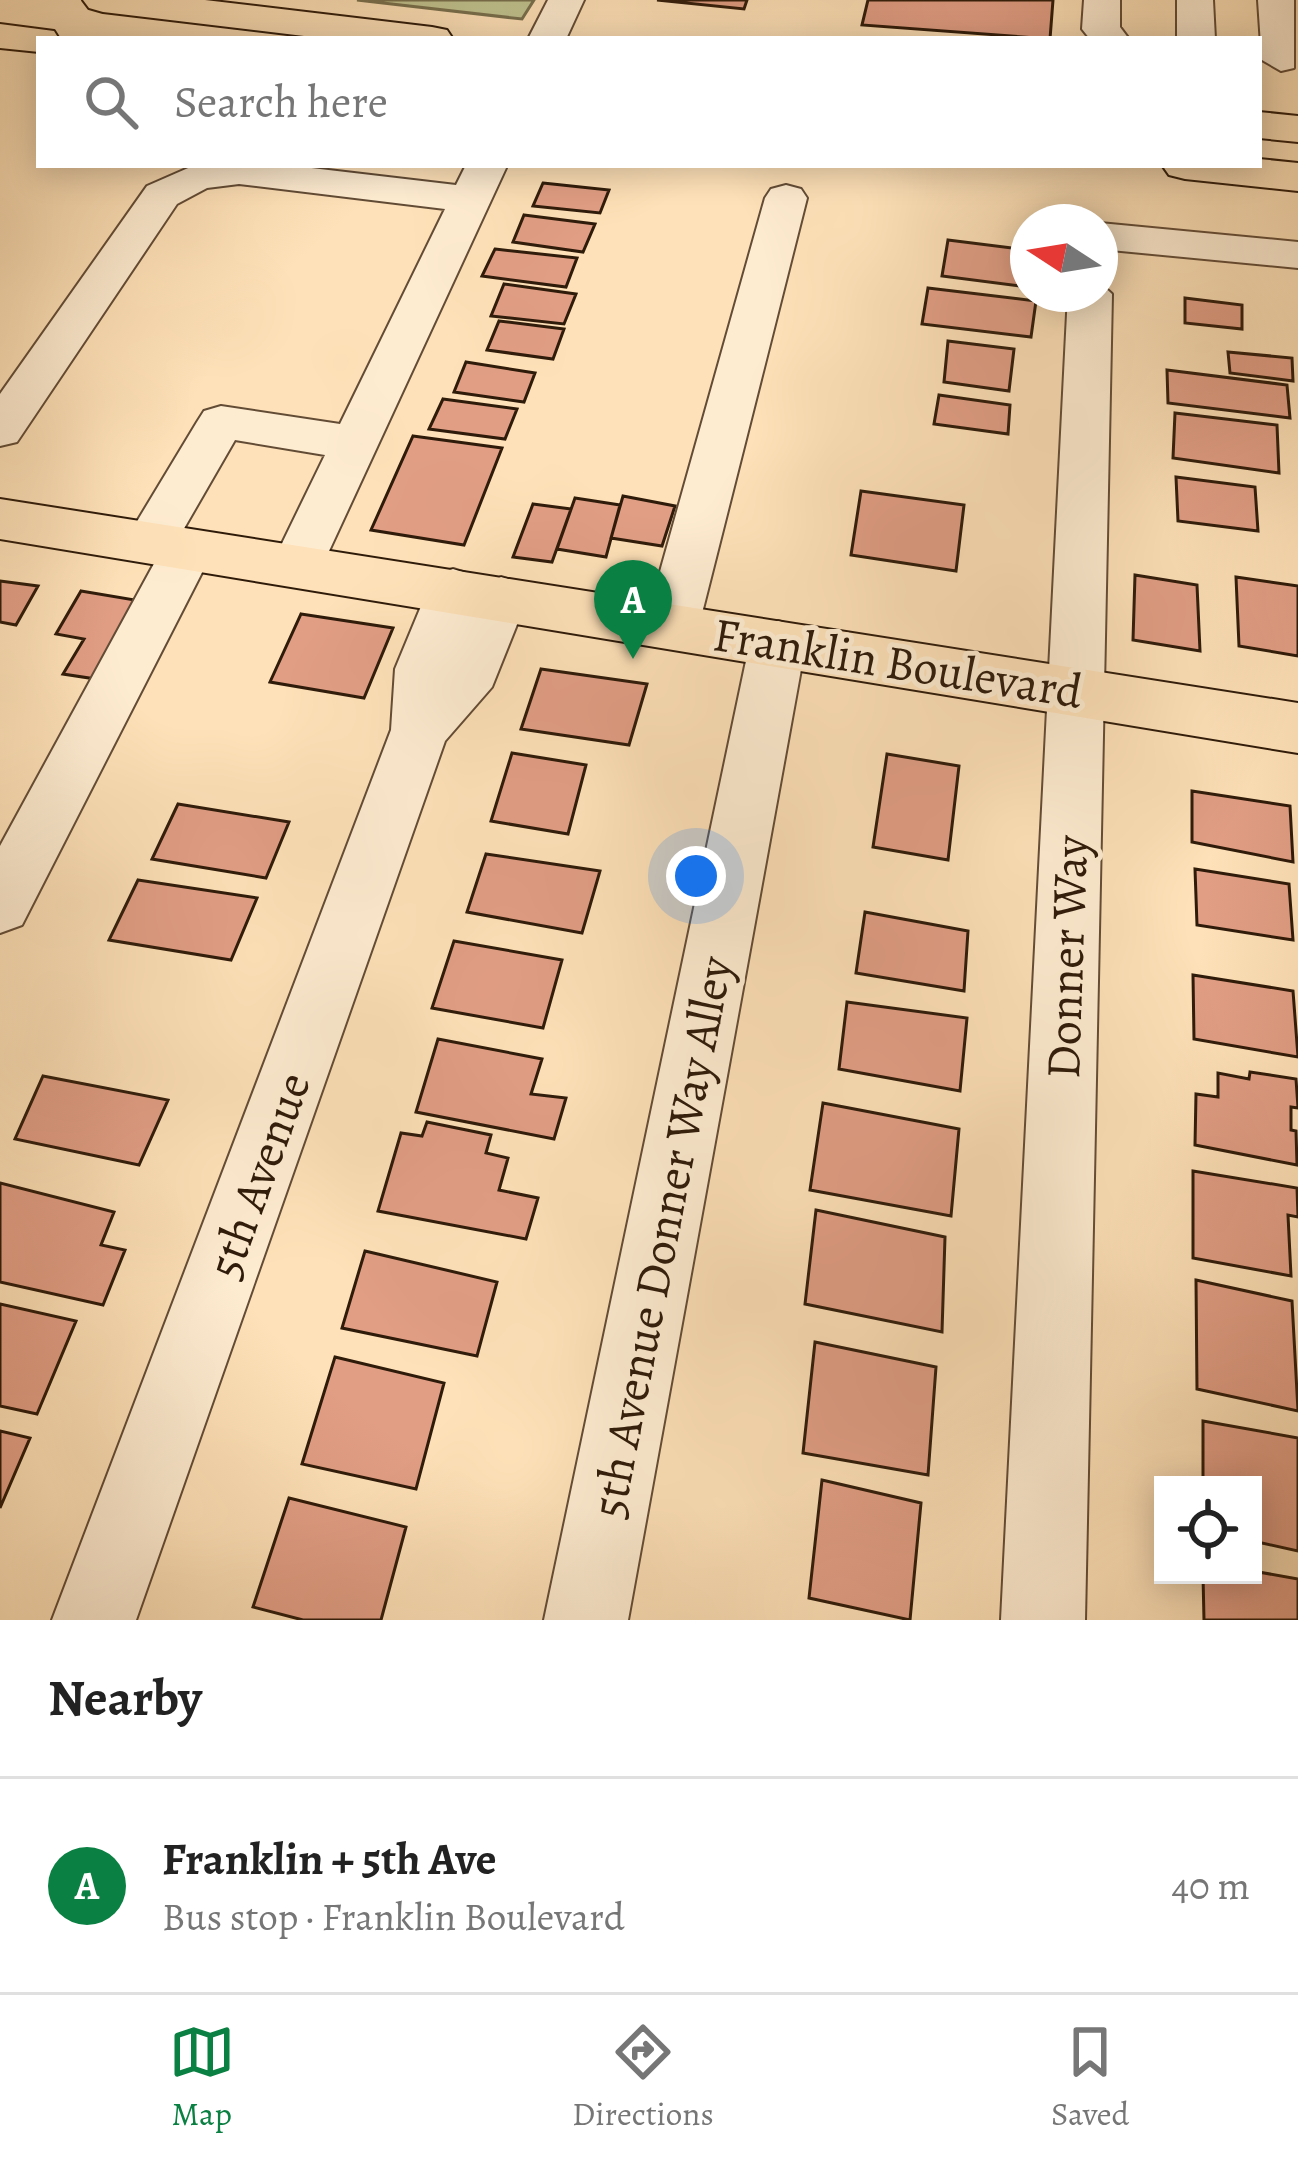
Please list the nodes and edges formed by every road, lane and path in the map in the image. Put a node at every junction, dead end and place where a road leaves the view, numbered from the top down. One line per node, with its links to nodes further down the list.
1 (68, 0): 5 (main road)
2 (104, 0): 5 (main road)
3 (1195, 0): 8 (street)
4 (1276, 0): 12 (street)
5 (234, 17): 7 (main road)
6 (0, 36): 9 (main road)
7 (405, 36)
8 (1196, 36)
9 (36, 40)
10 (0, 53): 11 (main road)
11 (36, 55)
12 (1279, 59)
13 (1262, 125): 14 (main road)
14 (1298, 129)
15 (1213, 168): 16 (main road)
16 (1298, 177)
17 (479, 182): 22 (street); 23 (street)
18 (786, 198): 28 (street)
19 (1118, 238): 20 (street)
20 (1298, 255)
21 (1089, 312): 30 (street, Donner Way)
22 (0, 430)
23 (356, 443): 25 (street); 26 (street)
24 (0, 519): 25 (main road, Franklin Boulevard)
25 (169, 546): 26 (main road, Franklin Boulevard); 32 (street)
26 (298, 564): 27 (main road, Franklin Boulevard)
27 (477, 593): 28 (main road, Franklin Boulevard); 33 (street, 5th Avenue)
28 (672, 625): 29 (main road, Franklin Boulevard)
29 (778, 642): 30 (main road, Franklin Boulevard); 34 (street, 5th Avenue Donner Way Alley)
30 (1075, 692): 31 (main road, Franklin Boulevard); 35 (street, Donner Way)
31 (1298, 728)
32 (0, 906)
33 (94, 1620)
34 (586, 1620)
35 (1042, 1620)

